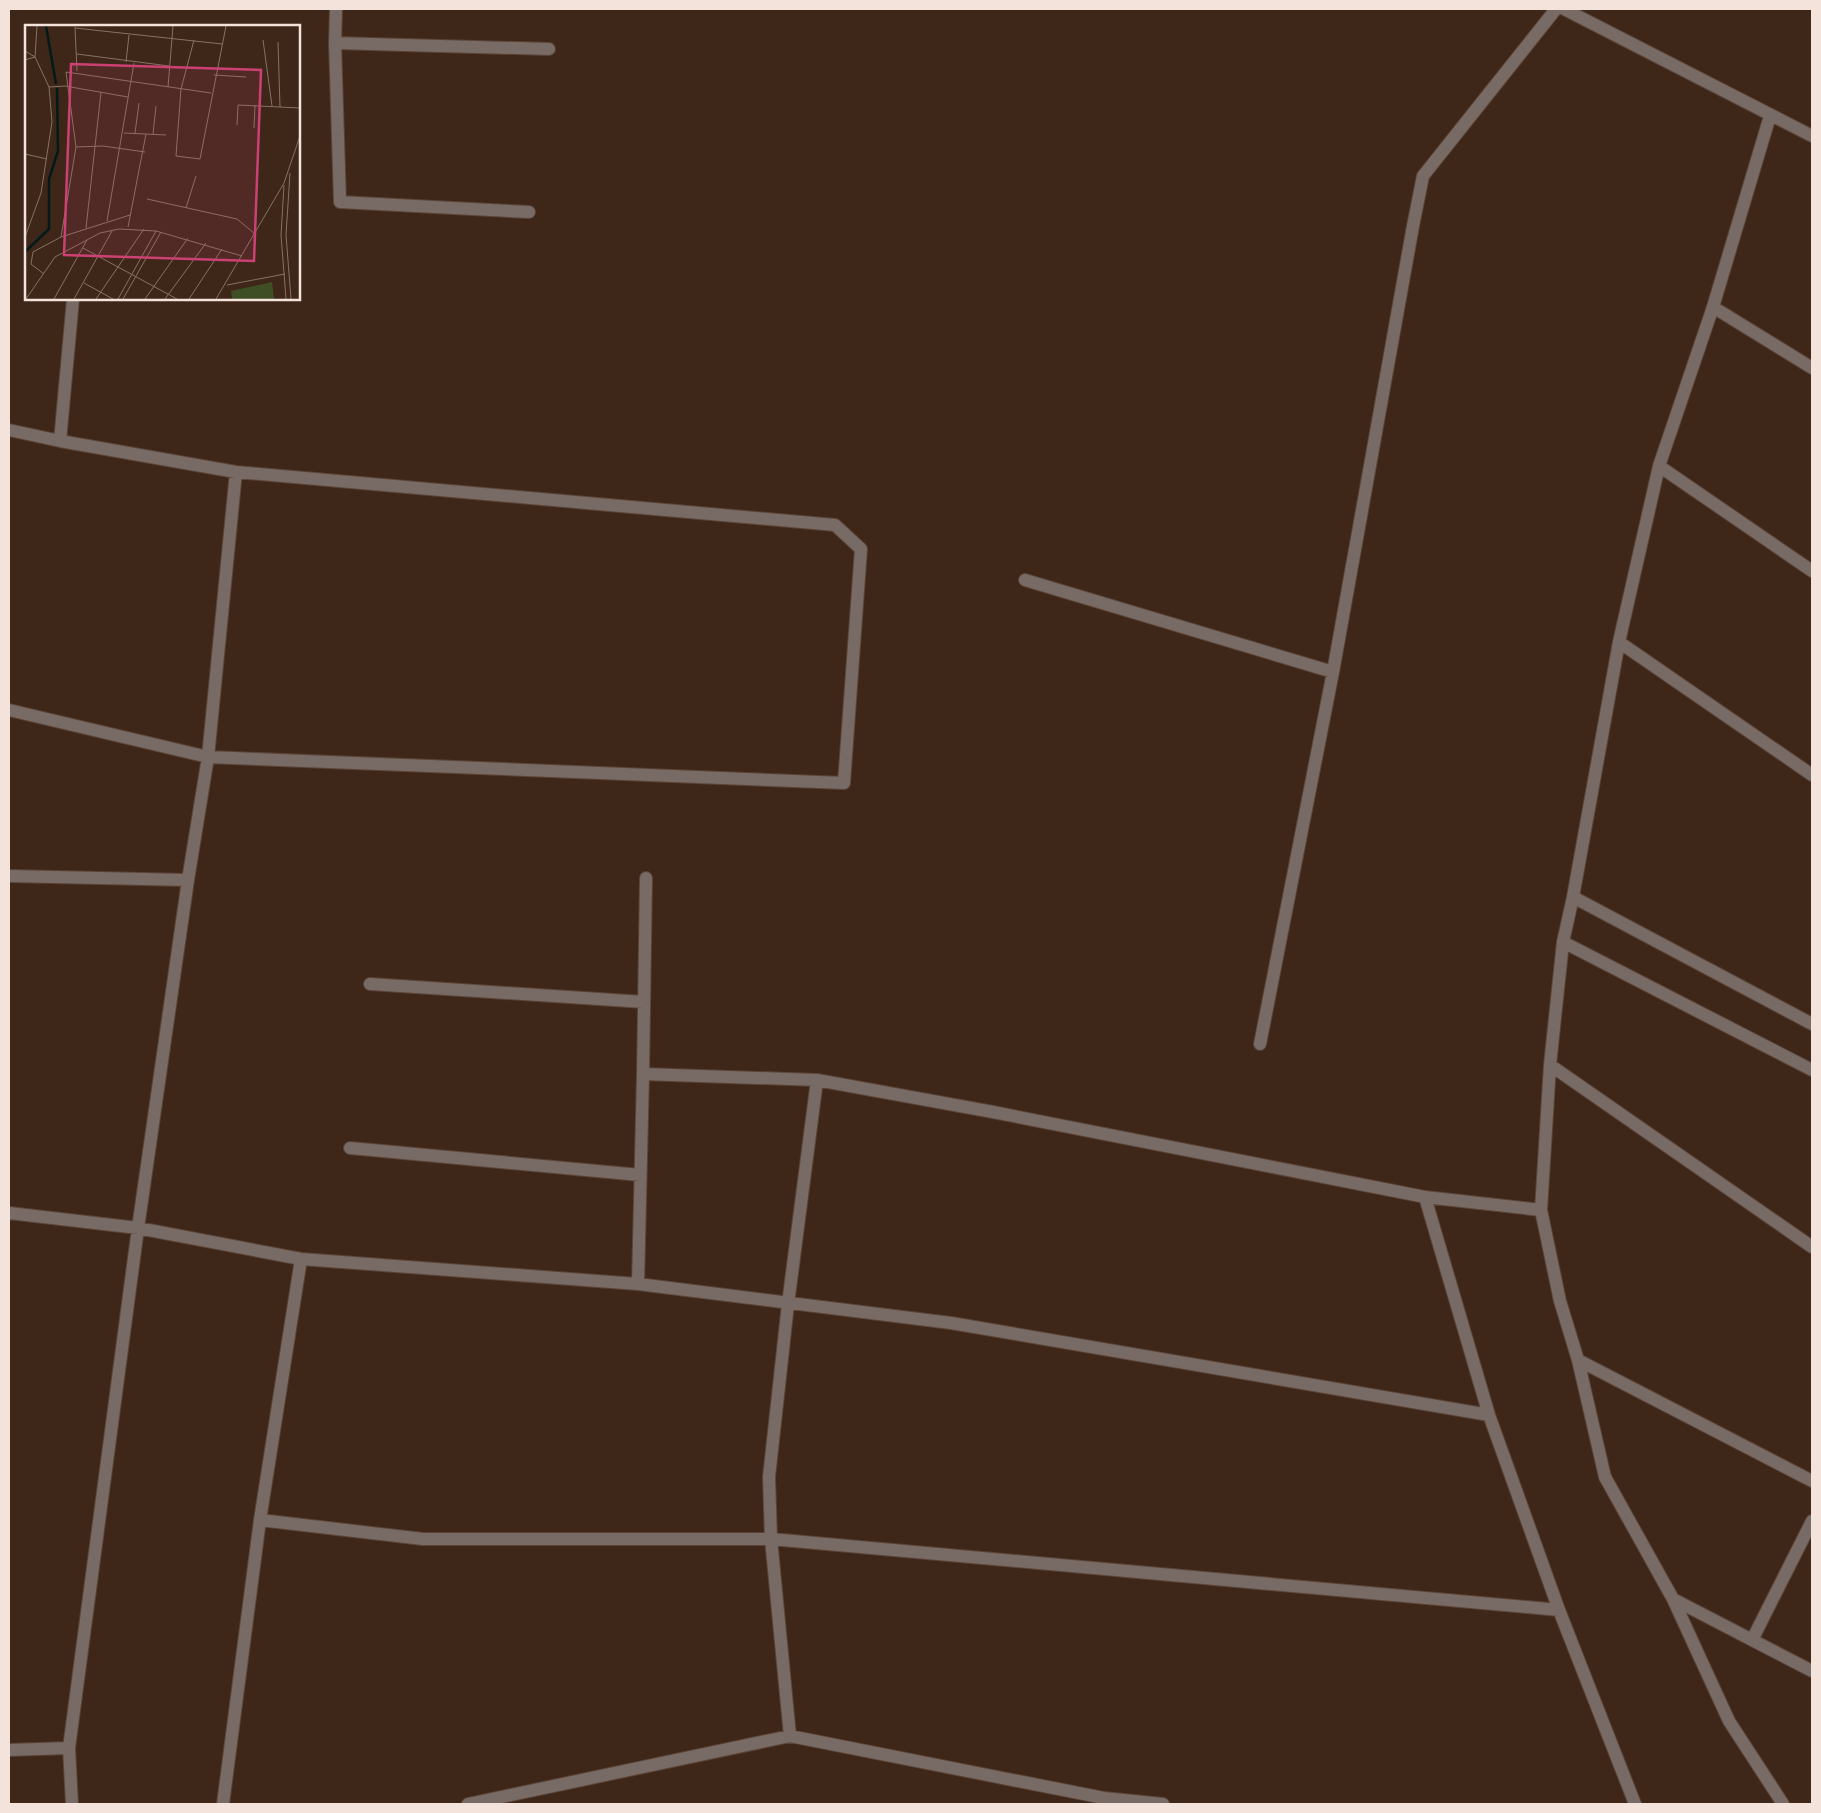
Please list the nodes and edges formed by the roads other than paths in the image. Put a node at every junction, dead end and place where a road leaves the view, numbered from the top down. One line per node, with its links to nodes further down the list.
1 (336, 9): 4 (street)
2 (1556, 9): 19 (street)
3 (1564, 9): 6 (street)
4 (335, 43): 5 (street); 8 (street)
5 (549, 49)
6 (1770, 116): 7 (street); 10 (street)
7 (1812, 136)
8 (530, 212)
9 (72, 300): 13 (street)
10 (1713, 307): 11 (street); 14 (street)
11 (1812, 368)
12 (9, 430): 13 (street)
13 (60, 441): 15 (street)
14 (1658, 466): 16 (street); 18 (street)
15 (236, 472): 21 (street); 21 (street)
16 (1812, 571)
17 (1025, 580): 19 (street)
18 (1619, 642): 22 (street); 26 (street)
19 (1333, 672): 31 (street)
20 (9, 710): 21 (street)
21 (208, 757): 25 (street)
22 (1812, 775)
23 (9, 876): 25 (street)
24 (646, 878): 29 (street)
25 (188, 880): 41 (street)
26 (1573, 897): 27 (street); 30 (street)
27 (1562, 942): 32 (street); 33 (street)
28 (370, 984): 29 (street)
29 (644, 1002): 34 (street)
30 (1812, 1024)
31 (1260, 1044)
32 (1550, 1065): 39 (street); 42 (street)
33 (1812, 1070)
34 (643, 1074): 35 (street); 37 (street)
35 (818, 1080): 38 (street); 45 (street)
36 (350, 1148): 37 (street)
37 (640, 1175): 44 (street)
38 (1425, 1197): 39 (street); 47 (street)
39 (1541, 1210): 46 (street)
40 (9, 1213): 41 (street)
41 (138, 1228): 43 (street); 57 (street)
42 (1812, 1247)
43 (301, 1259): 44 (street); 49 (street)
44 (638, 1284): 45 (street)
45 (788, 1304): 47 (street); 51 (street)
46 (1578, 1360): 48 (street); 52 (street)
47 (1489, 1415): 53 (street)
48 (1812, 1481)
49 (260, 1520): 51 (street); 60 (street)
50 (1812, 1521): 54 (street)
51 (771, 1539): 53 (street); 56 (street)
52 (1673, 1599): 54 (street); 64 (street)
53 (1559, 1610): 63 (street)
54 (1752, 1640): 55 (street)
55 (1812, 1671)
56 (790, 1736): 61 (street); 62 (street)
57 (69, 1748): 58 (street); 59 (street)
58 (9, 1750)
59 (72, 1804)
60 (223, 1804)
61 (468, 1804)
62 (1163, 1804)
63 (1635, 1804)
64 (1783, 1804)

